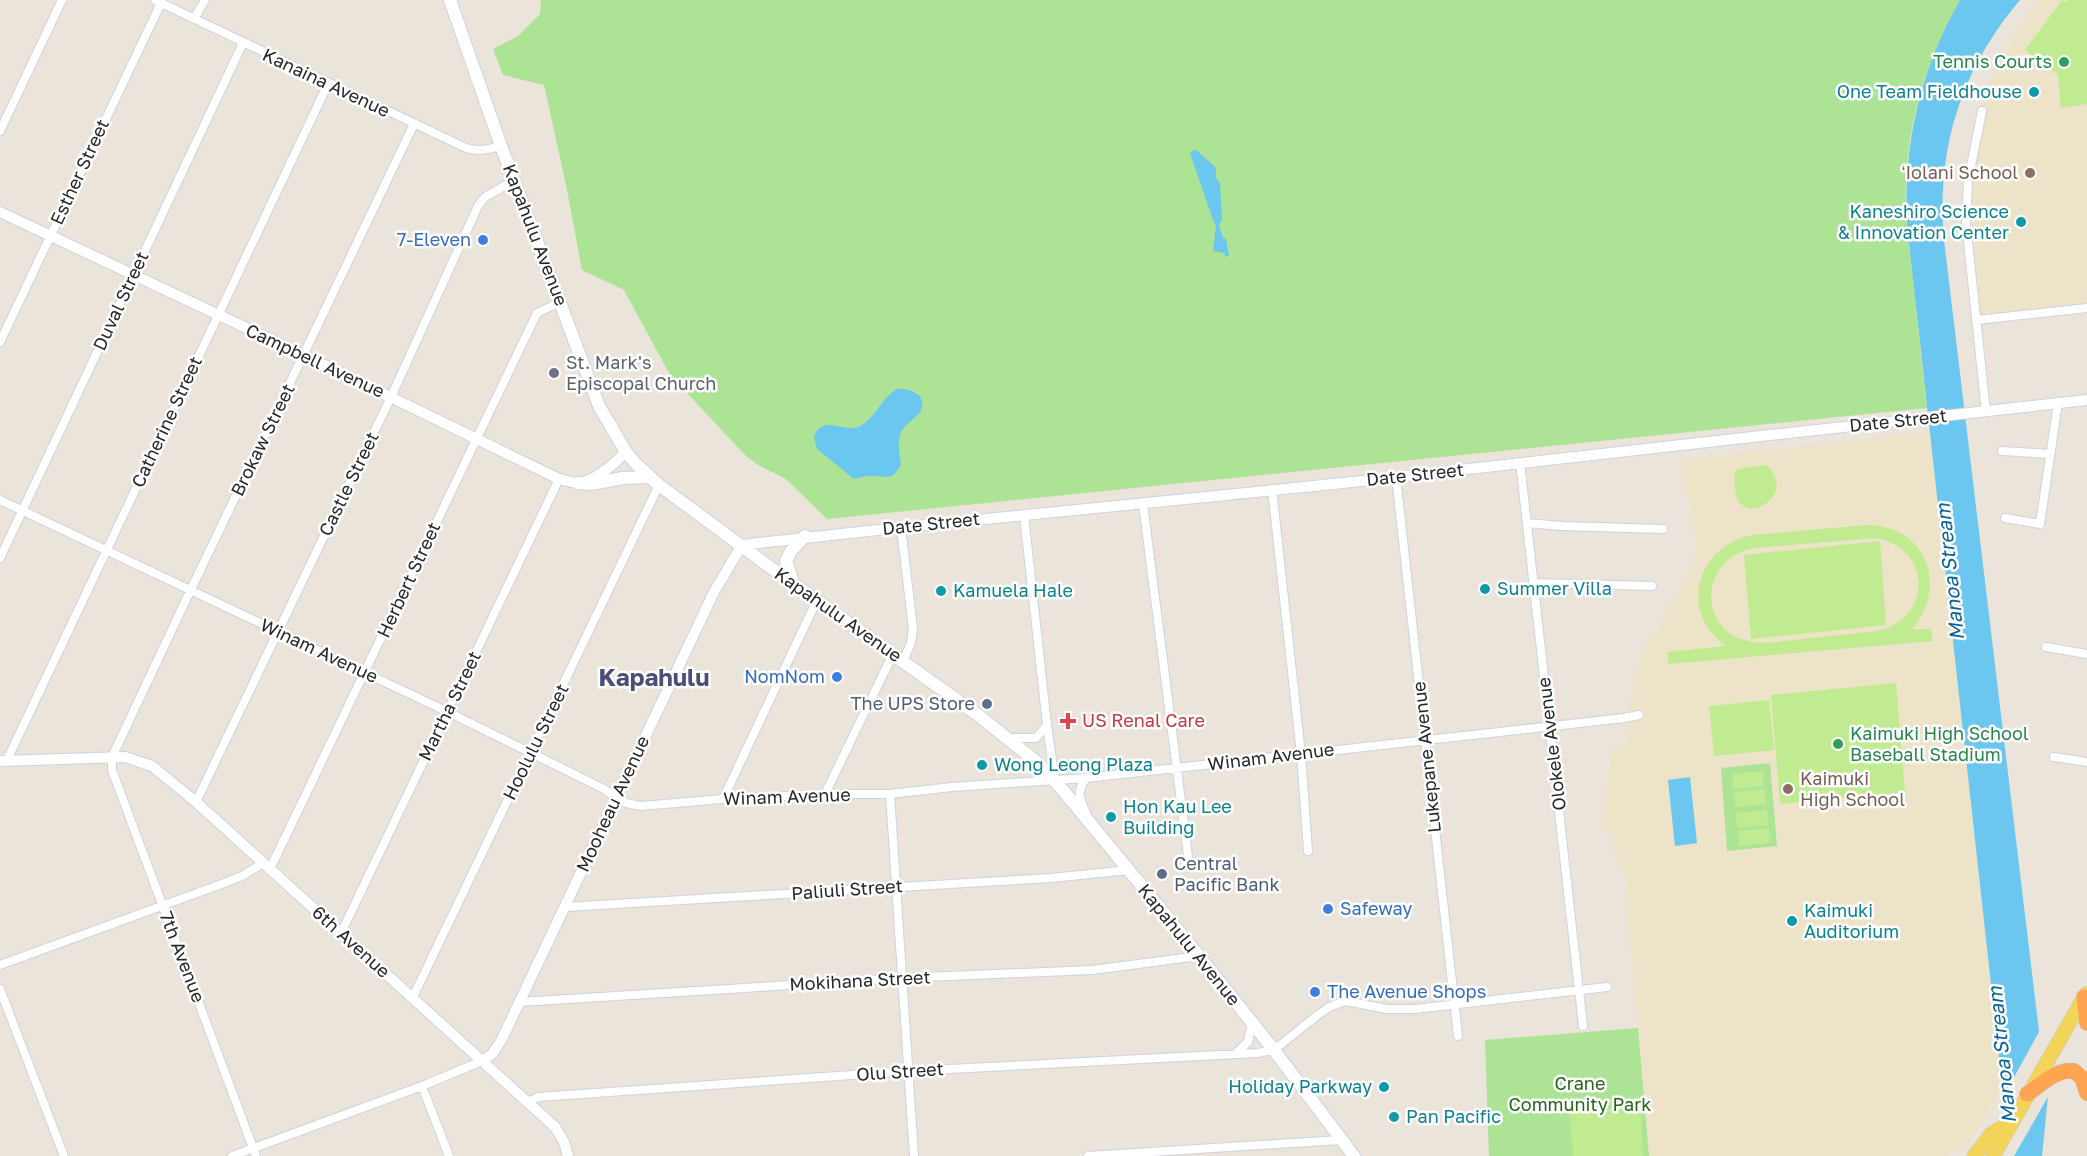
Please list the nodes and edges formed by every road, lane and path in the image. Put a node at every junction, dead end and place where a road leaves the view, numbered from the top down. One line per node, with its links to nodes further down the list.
1 (62, 0): 10 (street)
2 (205, 0): 5 (street)
3 (450, 0): 11 (main road, Kapahulu Avenue)
4 (158, 1): 5 (street, Kanaina Avenue); 14 (street, Esther Street)
5 (194, 19): 6 (street, Kanaina Avenue)
6 (243, 43): 7 (street, Kanaina Avenue); 15 (street, Duval Street)
7 (328, 84): 9 (street, Kanaina Avenue); 18 (street, Catherine Street)
8 (1982, 111): 19 (street)
9 (414, 124): 11 (street, Kanaina Avenue); 21 (street, Brokaw Street)
10 (0, 131)
11 (501, 146): 12 (main road, Kapahulu Avenue)
12 (515, 180): 16 (main road, Kapahulu Avenue); 22 (street, Castle Street)
13 (0, 212): 14 (street, Campbell Avenue)
14 (50, 235): 15 (street, Campbell Avenue); 20 (street, Esther Street)
15 (133, 275): 18 (street, Campbell Avenue); 39 (street, Duval Street)
16 (560, 302): 26 (street, Herbert Street); 28 (main road, Kapahulu Avenue)
17 (2087, 308): 19 (street)
18 (217, 315): 21 (street, Campbell Avenue); 47 (street, Catherine Street)
19 (1977, 320): 25 (street)
20 (0, 342)
21 (304, 355): 22 (street, Campbell Avenue); 52 (street, Brokaw Street)
22 (391, 397): 26 (street, Campbell Avenue); 54 (street, Castle Street)
23 (2087, 400): 24 (street, Date Street)
24 (2058, 403): 25 (street, Date Street); 29 (street)
25 (1986, 412): 30 (street, Date Street)
26 (476, 439): 33 (street, Campbell Avenue); 58 (street, Herbert Street)
27 (2002, 451): 29 (street)
28 (626, 452): 31 (main road, Kapahulu Avenue); 34 (street)
29 (2050, 454): 41 (street)
30 (1520, 462): 32 (street, Date Street); 42 (street, Olokele Avenue)
31 (649, 477): 34 (main road); 35 (main road, Kapahulu Avenue)
32 (1396, 477): 36 (street, Date Street); 64 (street, Lukepane Avenue)
33 (559, 479): 34 (street, Campbell Avenue); 59 (street, Martha Street)
34 (578, 483)
35 (659, 485): 46 (main road, Kapahulu Avenue); 65 (street, Hoolulu Street)
36 (1272, 489): 38 (street, Date Street); 66 (street)
37 (0, 500): 39 (street, Winam Avenue)
38 (1143, 504): 40 (street, Date Street); 71 (street)
39 (23, 511): 47 (street, Winam Avenue); 48 (street, Duval Street)
40 (1024, 515): 43 (street, Date Street); 61 (street)
41 (2005, 518)
42 (1527, 523): 44 (street); 50 (street, Olokele Avenue)
43 (902, 527): 45 (street, Date Street); 57 (street)
44 (1663, 529)
45 (805, 536): 46 (street, Date Street); 49 (main road)
46 (742, 545): 49 (main road, Kapahulu Avenue); 76 (street, Mooheau Avenue)
47 (107, 551): 52 (street, Winam Avenue); 69 (street, Catherine Street)
48 (0, 558)
49 (793, 583): 53 (main road, Kapahulu Avenue)
50 (1533, 583): 51 (street); 62 (street, Olokele Avenue)
51 (1652, 586)
52 (190, 590): 54 (street, Winam Avenue); 67 (street, Brokaw Street)
53 (817, 600): 57 (main road, Kapahulu Avenue); 77 (street)
54 (277, 631): 58 (street, Winam Avenue); 78 (street, Castle Street)
55 (2046, 647): 56 (street)
56 (2087, 654)
57 (898, 658): 63 (main road, Kapahulu Avenue); 74 (street)
58 (364, 672): 59 (street, Winam Avenue); 82 (street, Herbert Street)
59 (448, 712): 65 (street, Winam Avenue); 87 (street, Martha Street)
60 (1639, 715): 62 (street, Winam Avenue)
61 (1047, 725): 63 (street); 73 (street)
62 (1550, 726): 64 (street, Winam Avenue); 93 (street, Olokele Avenue)
63 (1009, 738): 73 (main road, Kapahulu Avenue)
64 (1425, 741): 66 (street, Winam Avenue); 96 (street, Lukepane Avenue)
65 (530, 754): 76 (street, Winam Avenue); 94 (street, Hoolulu Street)
66 (1301, 754): 71 (street, Winam Avenue); 80 (street)
67 (112, 757): 69 (street, 6th Avenue); 78 (street, 6th Avenue); 85 (street, 7th Avenue)
68 (2054, 757): 70 (street)
69 (3, 760)
70 (2087, 762)
71 (1176, 768): 72 (street, Winam Avenue); 81 (street)
72 (1086, 778): 73 (street, Winam Avenue); 79 (street)
73 (1055, 781): 75 (street, Winam Avenue); 79 (main road, Kapahulu Avenue)
74 (825, 794): 75 (street, Winam Avenue); 77 (street, Winam Avenue)
75 (890, 794): 84 (street)
76 (617, 797): 77 (street, Winam Avenue); 86 (street, Mooheau Avenue)
77 (723, 799)
78 (196, 802): 82 (street, 6th Avenue)
79 (1090, 823): 83 (main road, Kapahulu Avenue)
80 (1308, 851)
81 (1188, 856)
82 (267, 866): 85 (street); 87 (street, 6th Avenue)
83 (1129, 870): 84 (street, Paliuli Street); 88 (main road, Kapahulu Avenue)
84 (897, 887): 86 (street, Paliuli Street); 90 (street)
85 (162, 904): 89 (street); 112 (street, 7th Avenue)
86 (565, 908): 95 (street, Mooheau Avenue)
87 (341, 933): 94 (street, 6th Avenue)
88 (1199, 956): 90 (street, Mokihana Street); 98 (main road, Kapahulu Avenue)
89 (0, 965)
90 (902, 978): 95 (street, Mokihana Street); 104 (street)
91 (1607, 987): 93 (street)
92 (0, 989): 113 (street)
93 (1580, 989): 96 (street); 99 (street, Olokele Avenue)
94 (412, 999): 103 (street, 6th Avenue)
95 (520, 1002): 103 (street, Mooheau Avenue)
96 (1453, 1003): 100 (street, Lukepane Avenue); 101 (street)
97 (2086, 1007): 105 (main road)
98 (1252, 1023): 101 (main road, Kapahulu Avenue); 102 (street)
99 (1582, 1026)
100 (1458, 1036)
101 (1274, 1050): 102 (street, Olu Street); 111 (main road, Kapahulu Avenue)
102 (1235, 1054): 104 (street, Olu Street)
103 (482, 1062): 106 (street); 109 (street, 6th Avenue)
104 (910, 1071): 109 (street, Olu Street); 117 (street)
105 (2046, 1073): 107 (highway); 108 (highway)
106 (422, 1086): 112 (street); 115 (street)
107 (2027, 1094): 110 (main road)
108 (2087, 1094)
109 (528, 1102): 116 (street, 6th Avenue)
110 (2007, 1128): 120 (main road); 121 (main road)
111 (1341, 1140): 118 (street); 119 (main road, Kapahulu Avenue)
112 (255, 1152): 114 (street)
113 (64, 1156)
114 (232, 1156)
115 (449, 1156)
116 (568, 1156)
117 (914, 1156)
118 (1088, 1156)
119 (1354, 1156)
120 (1974, 1156)
121 (1993, 1156)

